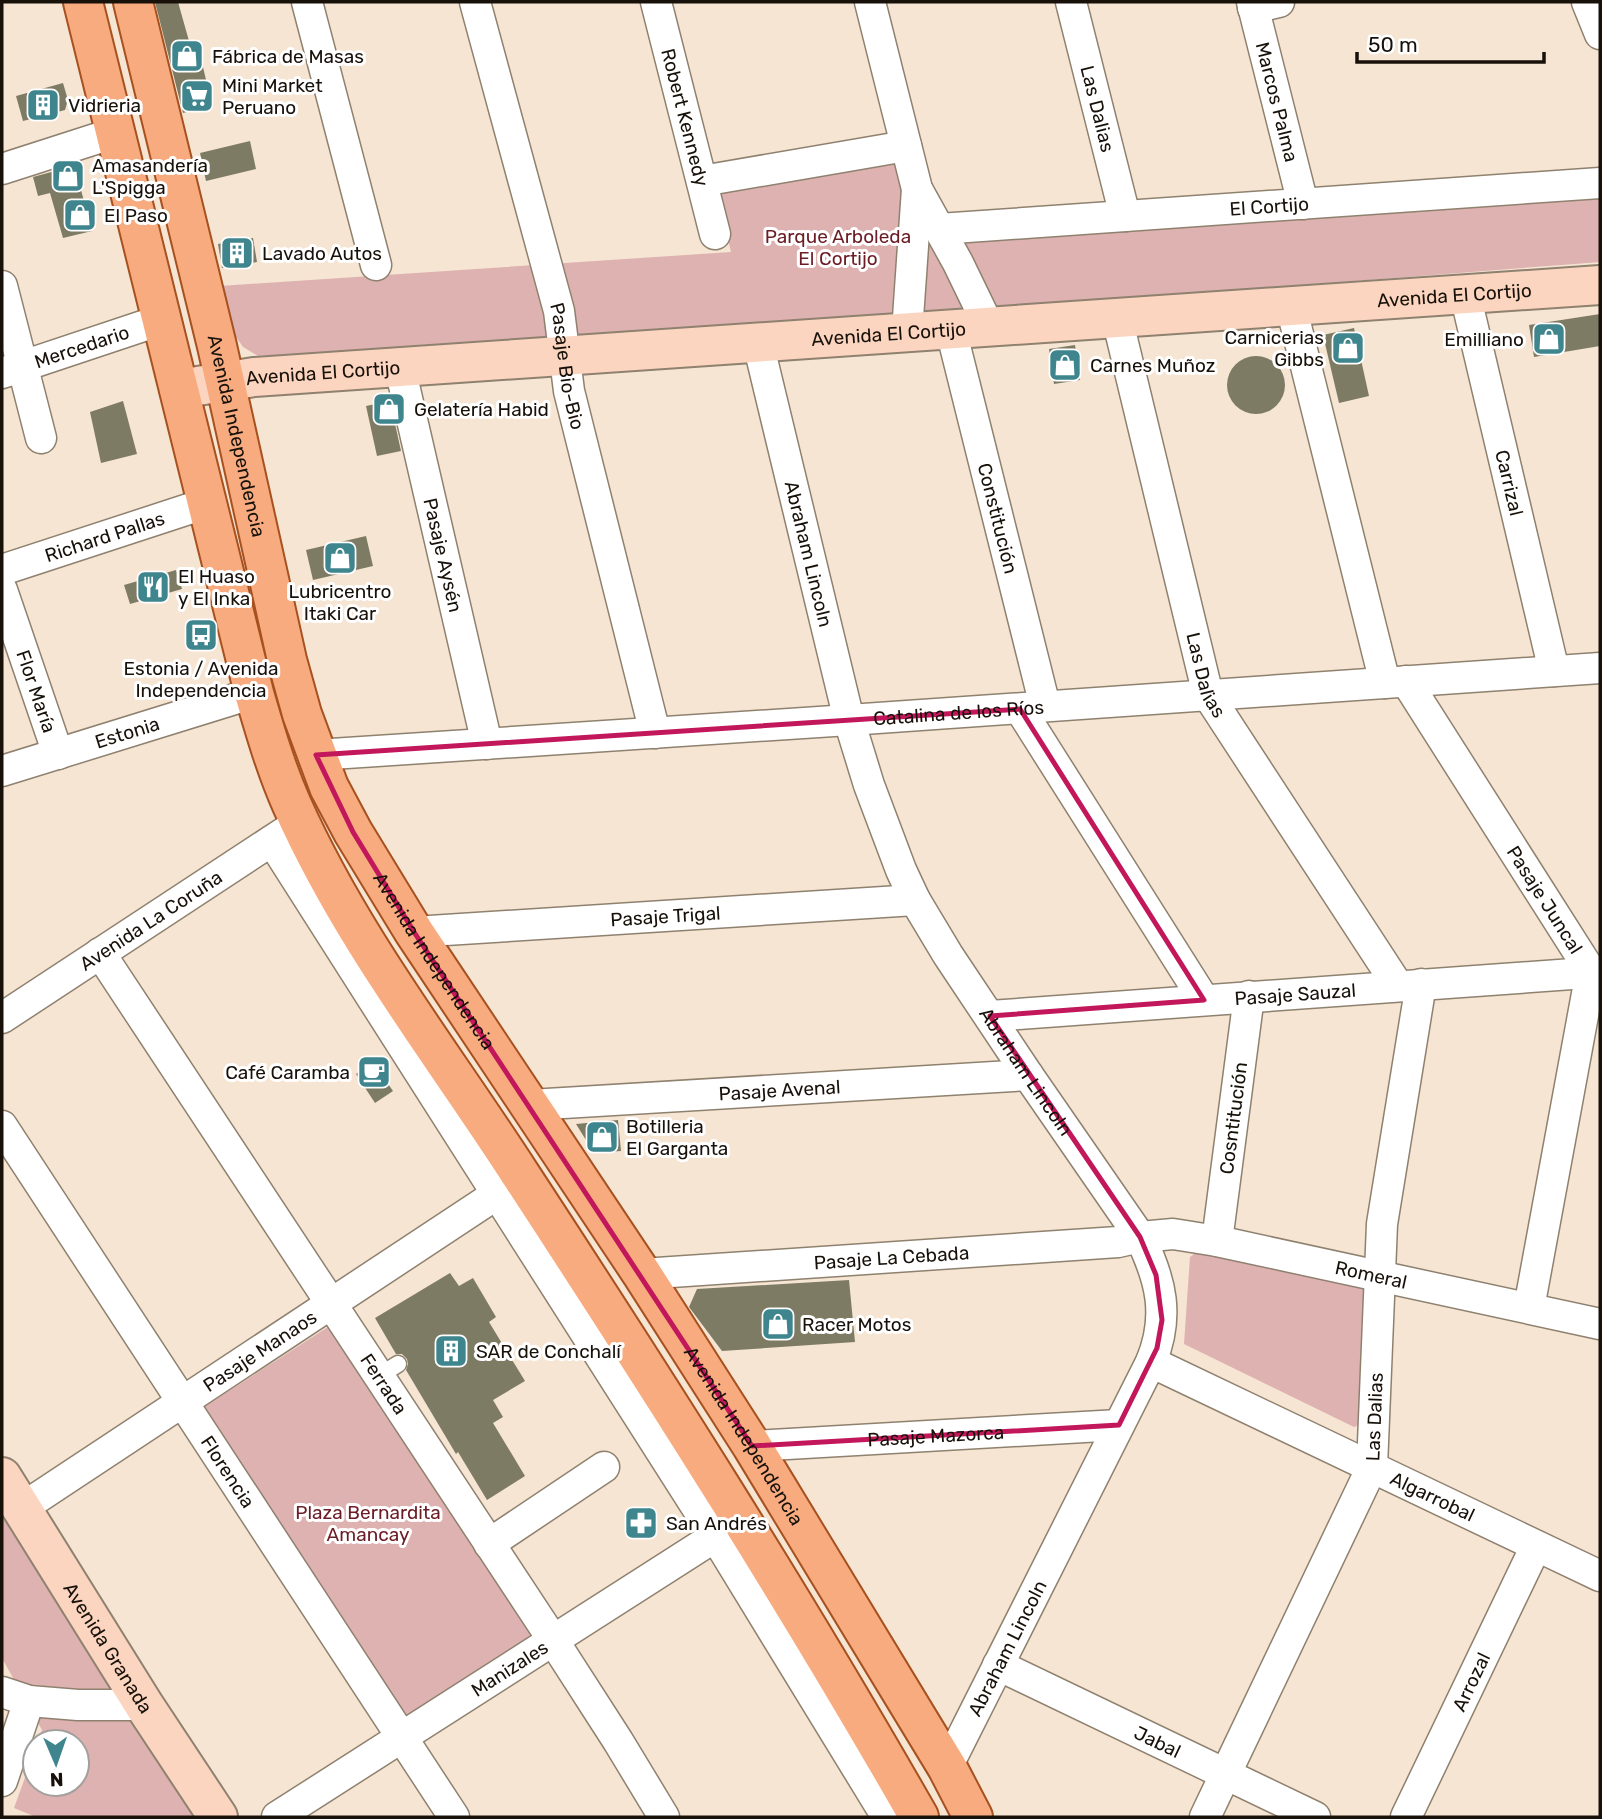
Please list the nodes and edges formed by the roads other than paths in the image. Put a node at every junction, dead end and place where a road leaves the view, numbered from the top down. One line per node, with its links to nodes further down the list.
1 (83, 2): 11 (main road)
2 (133, 2): 35 (main road, Avenida Independencia)
3 (307, 2): 21 (street)
4 (475, 2): 32 (street, Pasaje Bio-Bio)
5 (656, 2): 14 (street, Robert Kennedy)
6 (870, 2): 12 (street)
7 (1071, 2): 18 (street, Las Dalias)
8 (1587, 2): 10 (street)
9 (1261, 4): 17 (street, Marcos Palma)
10 (1600, 34)
11 (114, 133): 13 (street); 27 (main road)
12 (906, 146): 14 (street); 16 (street)
13 (2, 169)
14 (702, 181): 20 (street, Robert Kennedy)
15 (1600, 183): 17 (street, El Cortijo)
16 (917, 189): 19 (street); 30 (street)
17 (1303, 204): 18 (street, El Cortijo)
18 (1125, 216): 19 (street, El Cortijo)
19 (939, 229): 28 (street)
20 (715, 234)
21 (376, 265)
22 (1600, 285): 24 (street, Avenida El Cortijo)
23 (2, 286): 34 (street)
24 (1465, 294): 25 (street, Avenida El Cortijo); 41 (street, Carrizal)
25 (1291, 306): 26 (street, Avenida El Cortijo); 43 (street, Pasaje Juncal)
26 (1117, 318): 28 (street, Avenida El Cortijo); 45 (street, Las Dalias)
27 (161, 320): 34 (street, Mercedario); 36 (main road)
28 (989, 327): 29 (street, Avenida El Cortijo)
29 (951, 330): 30 (street, Avenida El Cortijo); 46 (street, Constitución)
30 (907, 332): 31 (street, Avenida El Cortijo)
31 (758, 343): 32 (street, Avenida El Cortijo); 47 (street, Abraham Lincoln)
32 (565, 356): 33 (street, Avenida El Cortijo); 48 (street, Pasaje Bio-Bio)
33 (400, 368): 35 (street, Avenida El Cortijo); 49 (street, Pasaje Aysén)
34 (12, 369): 37 (street)
35 (225, 382): 36 (street, Avenida El Cortijo); 51 (main road, Avenida Independencia)
36 (179, 389): 38 (main road)
37 (41, 438)
38 (207, 503): 39 (street, Richard Pallas); 44 (main road)
39 (2, 570)
40 (2, 590): 50 (street, Flor María)
41 (1554, 671): 42 (street, Catalina de los Ríos); 43 (street, Catalina de los Ríos)
42 (1596, 675)
43 (1396, 682): 45 (street, Catalina de los Ríos); 57 (street, Pasaje Juncal)
44 (254, 693): 50 (street, Estonia); 53 (main road)
45 (1208, 695): 46 (street, Catalina de los Ríos); 58 (street, Las Dalias)
46 (1032, 708): 47 (street, Catalina de los Ríos); 60 (street, Constitución)
47 (849, 720): 48 (street, Catalina de los Ríos); 54 (street, Abraham Lincoln)
48 (655, 733): 49 (street, Catalina de los Ríos)
49 (487, 744): 51 (street, Catalina de los Ríos)
50 (58, 754): 52 (street, Estonia)
51 (316, 755): 55 (main road, Avenida Independencia)
52 (2, 771)
53 (286, 832): 56 (street, Avenida La Coruña); 66 (street); 81 (main road)
54 (915, 900): 55 (street, Pasaje Trigal); 61 (street, Abraham Lincoln)
55 (414, 932): 64 (main road, Avenida Independencia)
56 (100, 953): 62 (street, Avenida La Coruña); 71 (street, Ferrada)
57 (1595, 972): 58 (street, Pasaje Sauzal); 72 (street, Pasaje Juncal)
58 (1409, 985): 59 (street, Pasaje Sauzal); 70 (street, Las Dalias)
59 (1249, 996): 60 (street, Pasaje Sauzal); 68 (street, Cosntitución)
60 (1204, 1000): 61 (street, Pasaje Sauzal)
61 (990, 1016): 63 (street, Abraham Lincoln)
62 (2, 1018)
63 (1028, 1075): 64 (street, Pasaje Avenal); 67 (street, Abraham Lincoln)
64 (530, 1105): 69 (main road, Avenida Independencia)
65 (2, 1126): 75 (street, Florencia)
66 (497, 1194): 71 (street, Pasaje Manaos); 81 (street)
67 (1140, 1237): 68 (street, Romeral); 69 (street, Pasaje La Cebada); 74 (street, Abraham Lincoln)
68 (1217, 1241): 70 (street, Romeral)
69 (642, 1274): 77 (main road, Avenida Independencia)
70 (1380, 1276): 72 (street, Romeral); 79 (street, Las Dalias)
71 (330, 1303): 75 (street, Pasaje Manaos); 82 (street, Ferrada)
72 (1529, 1308): 73 (street, Romeral)
73 (1600, 1324)
74 (1151, 1362): 76 (street, Abraham Lincoln); 79 (street, Algarrobal)
75 (182, 1401): 80 (street, Pasaje Manaos); 89 (street, Florencia)
76 (1119, 1424): 77 (street, Pasaje Mazorca); 86 (street, Abraham Lincoln)
77 (752, 1446): 90 (main road, Avenida Independencia)
78 (604, 1466): 82 (street)
79 (1372, 1468): 83 (street, Algarrobal); 91 (street, Las Dalias)
80 (12, 1492): 88 (street, Avenida Granada)
81 (729, 1528): 85 (street, Manizales); 97 (street); 98 (main road)
82 (489, 1544): 85 (street, Ferrada)
83 (1536, 1546): 84 (street, Algarrobal); 102 (street, Arrozal)
84 (1600, 1576)
85 (553, 1640): 89 (street, Manizales); 96 (street, Ferrada)
86 (998, 1665): 90 (street, Abraham Lincoln); 91 (street, Jabal)
87 (15, 1696): 88 (street); 92 (street)
88 (144, 1704): 93 (street, Avenida Granada)
89 (402, 1737): 94 (street, Manizales); 95 (street, Florencia)
90 (947, 1767): 99 (main road, Avenida Independencia)
91 (1226, 1774): 100 (street, Las Dalias); 101 (street, Jabal)
92 (2, 1781)
93 (218, 1817)
94 (276, 1817)
95 (454, 1817)
96 (664, 1817)
97 (887, 1817)
98 (919, 1817)
99 (973, 1817)
100 (1205, 1817)
101 (1315, 1817)
102 (1406, 1817)

